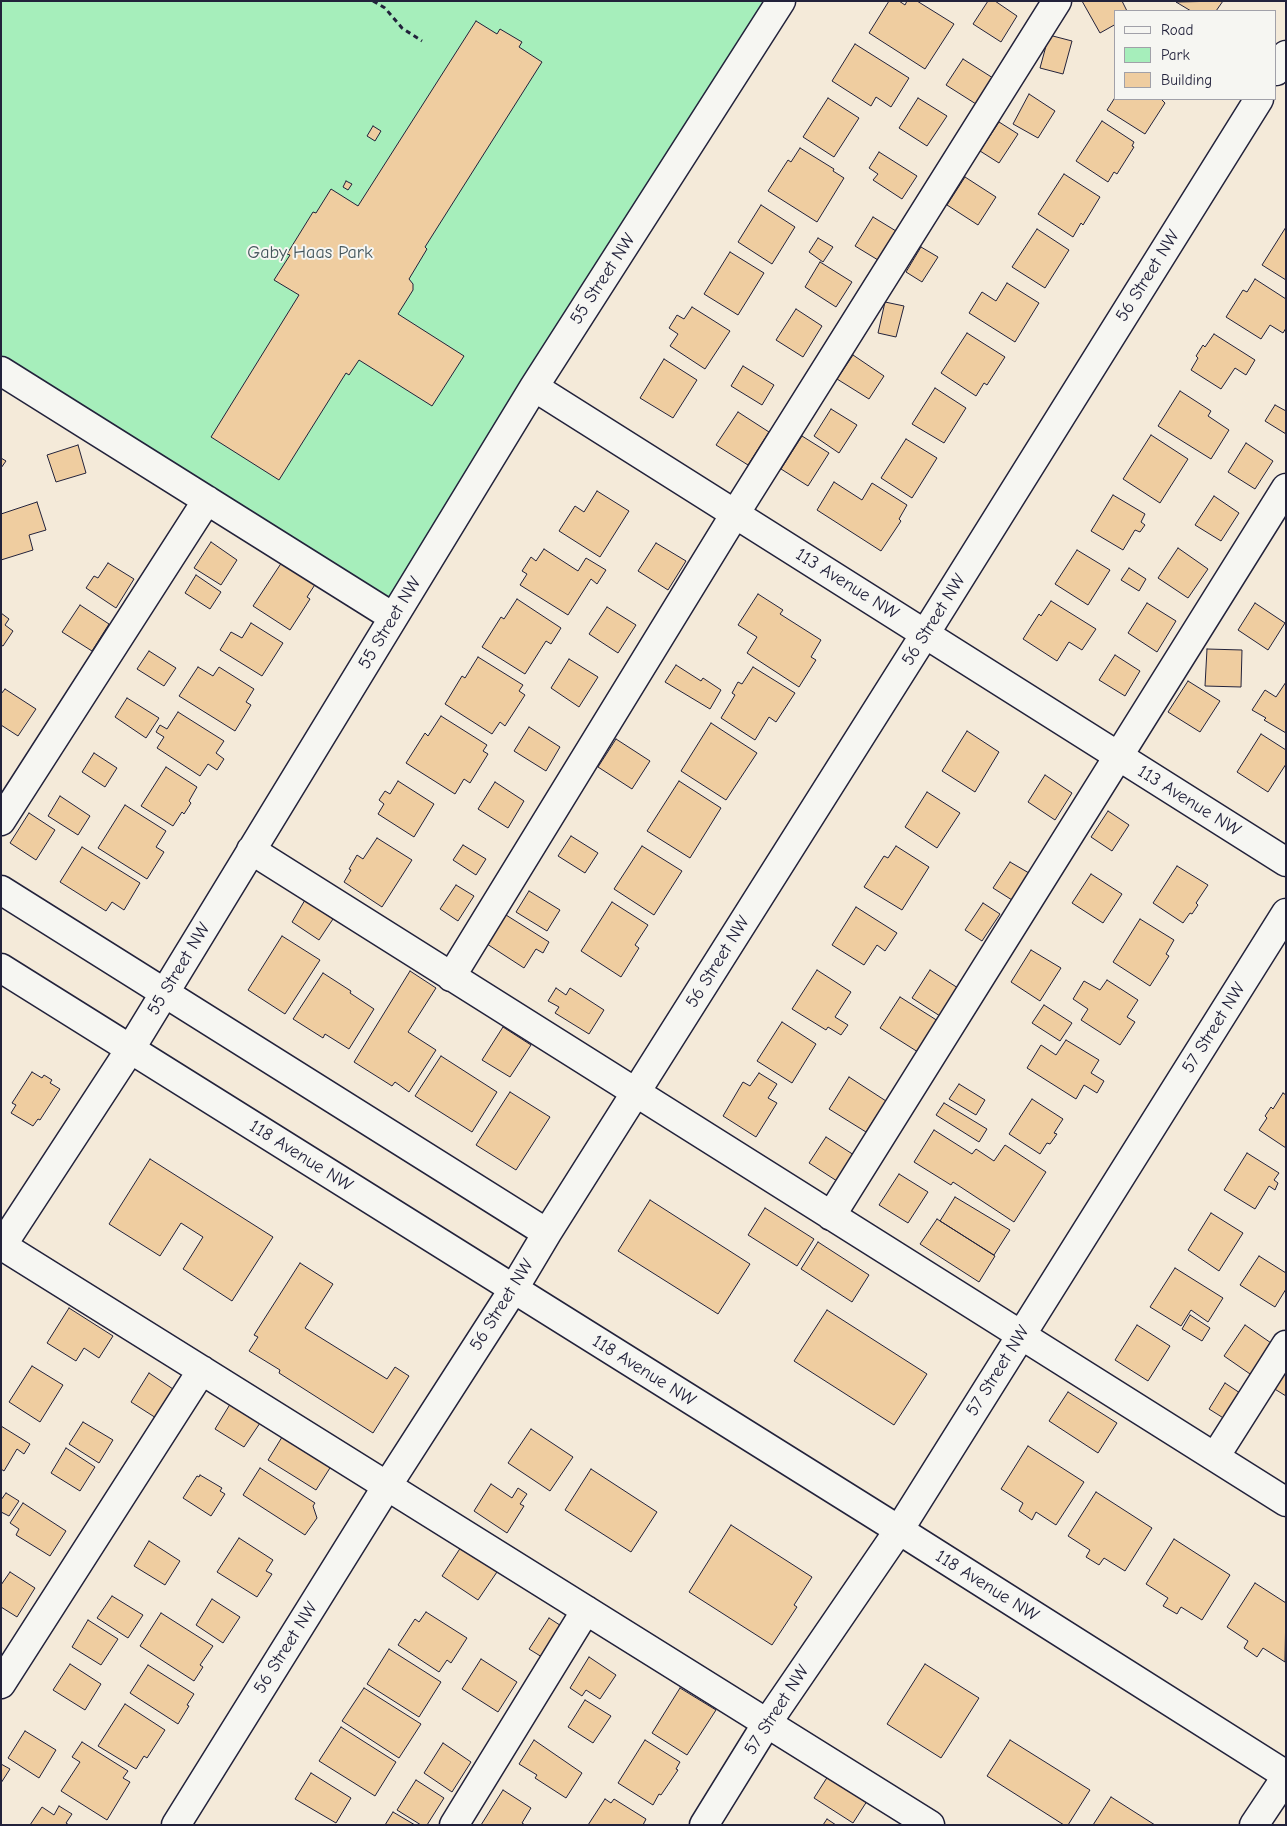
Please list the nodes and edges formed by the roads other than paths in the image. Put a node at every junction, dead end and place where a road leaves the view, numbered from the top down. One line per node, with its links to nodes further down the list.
1 (781, 1): 7 (street, 55 Street NW)
2 (1057, 1): 10 (street)
3 (1286, 55): 4 (street)
4 (1277, 70)
5 (1258, 100): 12 (street, 56 Street NW)
6 (1, 371): 9 (street)
7 (534, 387): 10 (street, 113 Avenue NW); 11 (street, 55 Street NW)
8 (1286, 488): 13 (street)
9 (207, 500): 11 (street); 14 (street)
10 (735, 514): 12 (street, 113 Avenue NW); 20 (street)
11 (393, 617): 15 (street, 55 Street NW)
12 (925, 634): 13 (street, 113 Avenue NW); 23 (street, 56 Street NW)
13 (1119, 756): 16 (street, 113 Avenue NW); 24 (street)
14 (1, 821)
15 (251, 850): 20 (street); 21 (street, 55 Street NW)
16 (1286, 862)
17 (1, 890): 21 (street)
18 (1286, 913): 28 (street, 57 Street NW)
19 (1, 968): 22 (street, 118 Avenue NW)
20 (451, 976): 23 (street)
21 (165, 992): 22 (street, 55 Street NW); 25 (street)
22 (131, 1048): 26 (street, 55 Street NW); 27 (street, 118 Avenue NW)
23 (636, 1093): 24 (street); 25 (street, 56 Street NW)
24 (831, 1216): 28 (street)
25 (547, 1233): 27 (street, 56 Street NW)
26 (2, 1246): 30 (street)
27 (513, 1290): 32 (street, 56 Street NW); 34 (street, 118 Avenue NW)
28 (1021, 1335): 31 (street); 34 (street, 57 Street NW)
29 (1286, 1345): 31 (street)
30 (202, 1370): 32 (street); 36 (street)
31 (1215, 1457): 33 (street)
32 (387, 1486): 35 (street); 39 (street, 56 Street NW)
33 (1286, 1502)
34 (899, 1530): 37 (street, 57 Street NW); 38 (street, 118 Avenue NW)
35 (586, 1610): 37 (street); 40 (street)
36 (1, 1684)
37 (767, 1723): 41 (street, 57 Street NW); 42 (street)
38 (1286, 1776): 43 (street)
39 (176, 1825)
40 (454, 1825)
41 (704, 1825)
42 (930, 1825)
43 (1254, 1825)

